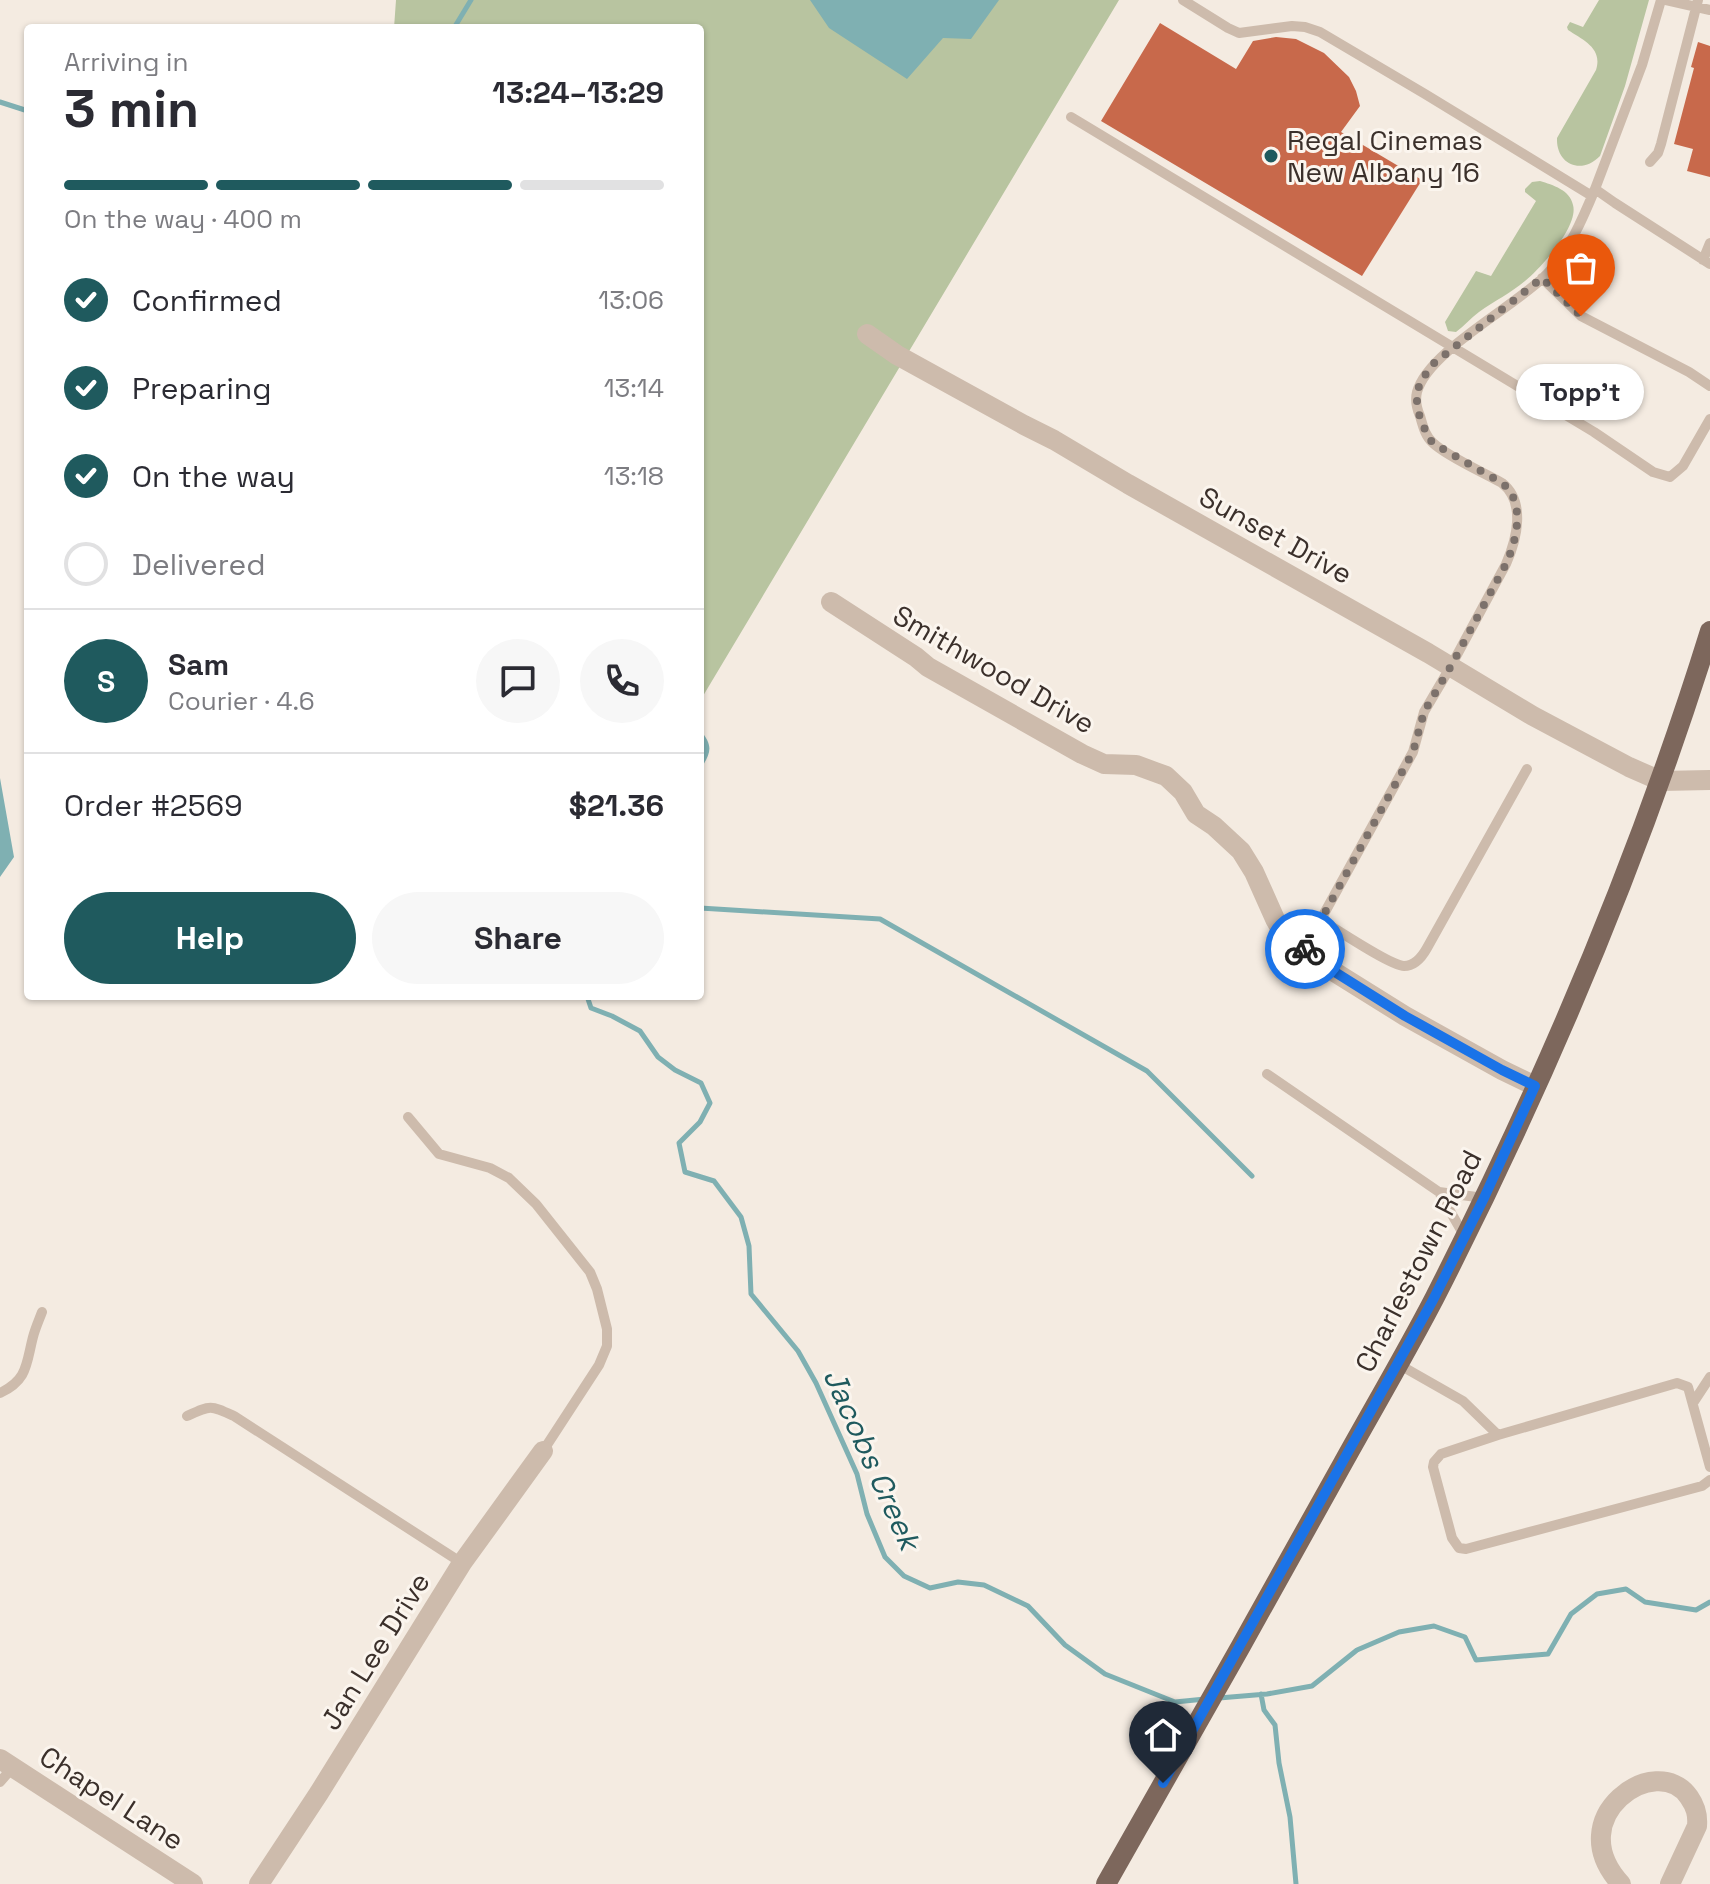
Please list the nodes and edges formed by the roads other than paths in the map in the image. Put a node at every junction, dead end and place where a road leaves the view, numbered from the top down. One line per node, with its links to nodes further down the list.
1 (1183, 0): 7 (lane)
2 (1663, 0): 3 (lane); 7 (lane)
3 (1698, 4): 4 (lane); 6 (lane)
4 (1710, 10)
5 (1071, 117): 12 (lane)
6 (1650, 162)
7 (1594, 192): 9 (lane); 10 (lane)
8 (1710, 243): 9 (lane)
9 (1707, 262)
10 (1542, 278): 12 (lane); 13 (lane)
11 (867, 334): 17 (street, Sunset Drive)
12 (1453, 347): 14 (lane); 17 (lane)
13 (1706, 383)
14 (1710, 419)
15 (831, 602): 22 (street, Smithwood Drive)
16 (1710, 631): 20 (main road, Charlestown Road)
17 (1451, 666): 20 (street, Sunset Drive); 21 (lane)
18 (1527, 769): 21 (lane)
19 (1710, 780): 20 (street)
20 (1661, 781): 24 (main road, Charlestown Road)
21 (1321, 920): 22 (lane)
22 (1303, 952): 24 (street, Smithwood Drive)
23 (1267, 1074): 26 (lane)
24 (1535, 1086): 27 (main road, Charlestown Road)
25 (408, 1117): 36 (lane)
26 (1439, 1192): 27 (lane); 28 (lane)
27 (1484, 1198): 28 (main road, Charlestown Road)
28 (1465, 1237): 30 (main road, Charlestown Road)
29 (42, 1312): 32 (lane)
30 (1398, 1364): 35 (lane); 43 (main road, Charlestown Road)
31 (1710, 1377): 33 (lane)
32 (0, 1393)
33 (1693, 1403): 35 (lane); 37 (lane)
34 (187, 1416): 39 (lane)
35 (1498, 1435): 38 (lane)
36 (543, 1451): 39 (street, Jan Lee Drive)
37 (1710, 1467)
38 (1710, 1480)
39 (462, 1563): 42 (street, Jan Lee Drive)
40 (4, 1769): 41 (street, Chapel Lane)
41 (193, 1884)
42 (259, 1884)
43 (1106, 1884)
44 (1621, 1884): 45 (street)
45 (1670, 1884)

